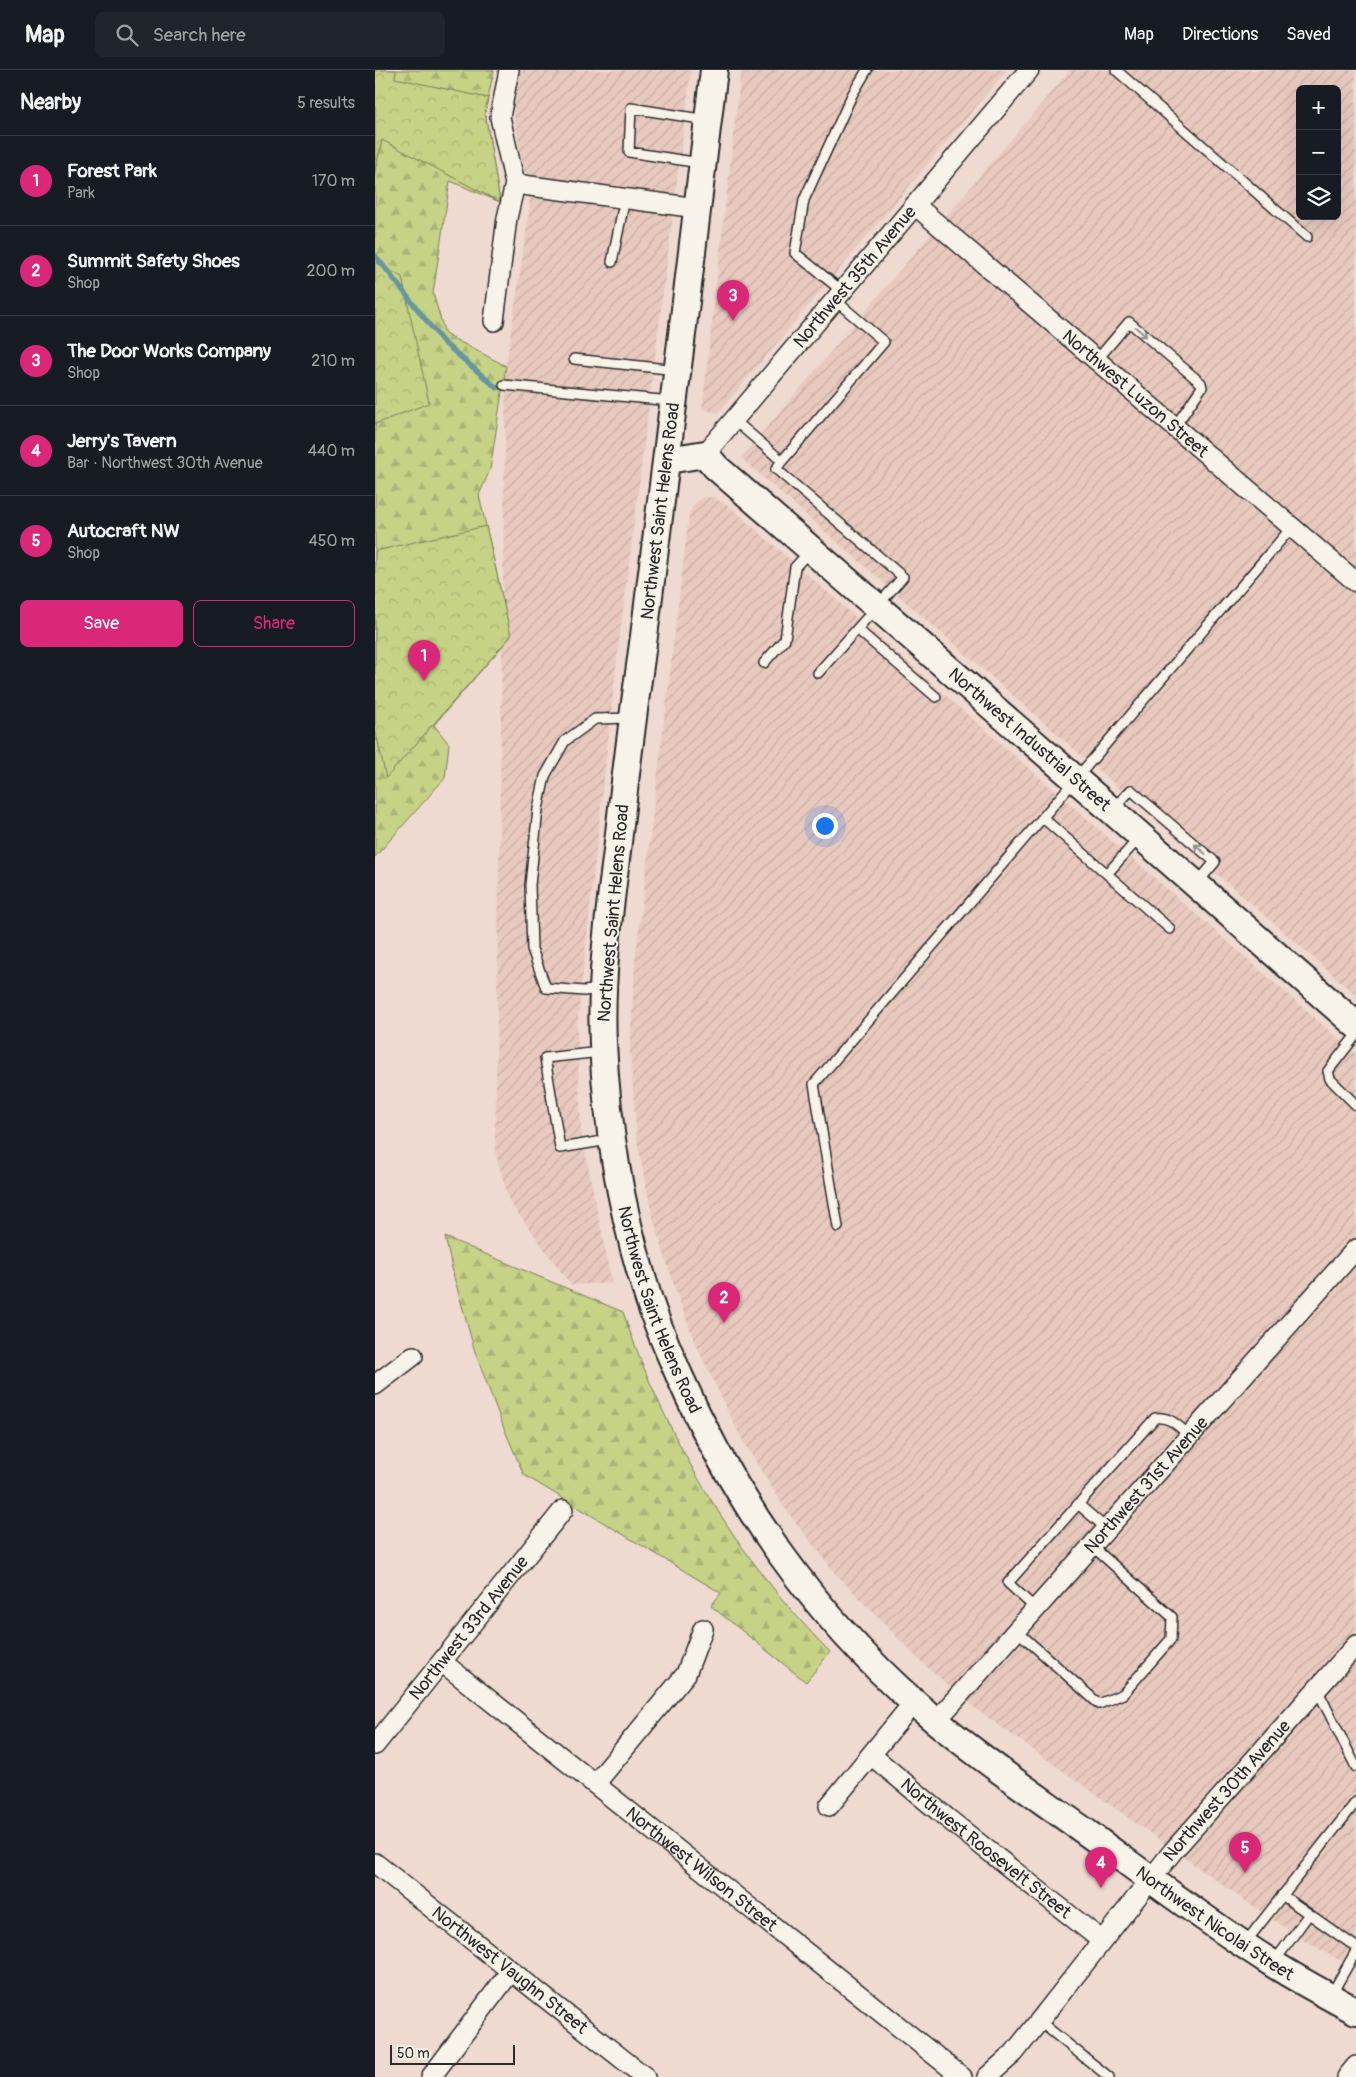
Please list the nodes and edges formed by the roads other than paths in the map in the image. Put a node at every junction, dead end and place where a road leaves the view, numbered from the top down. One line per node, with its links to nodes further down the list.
1 (509, 70): 8 (street)
2 (714, 70): 6 (main road, Northwest Saint Helens Road)
3 (867, 70): 14 (lane)
4 (1029, 70): 10 (street, Northwest 35th Avenue)
5 (1116, 70): 12 (lane)
6 (708, 120): 7 (main road, Northwest Saint Helens Road); 7 (lane)
7 (702, 163): 11 (main road, Northwest Saint Helens Road)
8 (515, 184): 9 (street); 15 (street)
9 (625, 198): 11 (street); 13 (lane)
10 (915, 205): 14 (street, Northwest 35th Avenue); 17 (street, Northwest Luzon Street)
11 (697, 208): 18 (main road, Northwest Saint Helens Road)
12 (1307, 237)
13 (612, 262)
14 (839, 296): 21 (street, Northwest 35th Avenue); 25 (lane)
15 (494, 321)
16 (574, 359): 18 (lane)
17 (1096, 360): 22 (street, Northwest Luzon Street); 22 (lane, one-way to 22)
18 (677, 370): 20 (main road, Northwest Saint Helens Road)
19 (504, 385): 20 (lane)
20 (673, 401): 24 (main road, Northwest Saint Helens Road)
21 (734, 420): 23 (street, Northwest 35th Avenue); 25 (lane)
22 (1174, 428): 26 (street, Northwest Luzon Street)
23 (705, 454): 24 (main road); 27 (main road, Northwest Industrial Street)
24 (668, 460): 34 (main road, Northwest Saint Helens Road)
25 (782, 461): 29 (lane)
26 (1292, 527): 28 (street, Northwest Luzon Street); 35 (lane)
27 (812, 549): 29 (main road, Northwest Industrial Street); 31 (lane)
28 (1356, 582)
29 (877, 606): 30 (lane); 35 (main road, Northwest Industrial Street)
30 (857, 629): 32 (lane); 33 (lane)
31 (764, 663)
32 (818, 673)
33 (936, 697)
34 (633, 717): 42 (main road, Northwest Saint Helens Road); 42 (lane)
35 (1076, 779): 36 (main road, Northwest Industrial Street); 37 (lane)
36 (1111, 810): 38 (main road, Northwest Industrial Street); 40 (lane, one-way to 36)
37 (1043, 818): 39 (lane); 47 (lane)
38 (1141, 836): 39 (lane); 40 (main road, Northwest Industrial Street)
39 (1107, 874): 41 (lane)
40 (1197, 884): 43 (main road, Northwest Industrial Street)
41 (1170, 929)
42 (603, 988): 44 (main road, Northwest Saint Helens Road)
43 (1352, 1021): 45 (lane)
44 (603, 1052): 46 (main road, Northwest Saint Helens Road); 46 (lane)
45 (1356, 1105)
46 (612, 1139): 62 (main road, Northwest Saint Helens Road)
47 (838, 1227)
48 (1356, 1249): 51 (street, Northwest 31st Avenue)
49 (413, 1356): 50 (street)
50 (375, 1385)
51 (1190, 1436): 52 (lane); 54 (street, Northwest 31st Avenue)
52 (1078, 1504): 54 (lane); 56 (lane)
53 (563, 1510): 60 (street, Northwest 33rd Avenue)
54 (1107, 1529): 55 (street, Northwest 31st Avenue)
55 (1092, 1546): 56 (street, Northwest 31st Avenue); 58 (lane)
56 (1036, 1609): 58 (street, Northwest 31st Avenue)
57 (703, 1629): 67 (street)
58 (1017, 1631): 63 (street, Northwest 31st Avenue)
59 (1356, 1645): 61 (street, Northwest 30th Avenue)
60 (442, 1662): 64 (street, Northwest 33rd Avenue); 67 (street, Northwest Wilson Street)
61 (1317, 1689): 66 (lane); 71 (street, Northwest 30th Avenue)
62 (914, 1702): 63 (main road, Northwest Saint Helens Road); 65 (street)
63 (936, 1721): 71 (main road, Northwest Nicolai Street)
64 (375, 1745)
65 (871, 1755): 69 (street); 74 (street, Northwest Roosevelt Street)
66 (1356, 1767)
67 (595, 1784): 86 (street, Northwest Wilson Street)
68 (1356, 1802): 72 (lane)
69 (829, 1806)
70 (375, 1864): 79 (street, Northwest Vaughn Street)
71 (1151, 1880): 74 (street, Northwest 30th Avenue); 75 (main road, Northwest Nicolai Street)
72 (1282, 1895): 73 (lane); 75 (lane)
73 (1309, 1914): 76 (lane); 78 (lane)
74 (1101, 1940): 82 (street, Northwest 30th Avenue)
75 (1244, 1945): 78 (main road, Northwest Nicolai Street)
76 (1356, 1947)
77 (1356, 1951): 80 (lane)
78 (1272, 1964): 80 (main road, Northwest Nicolai Street)
79 (511, 1971): 84 (street); 85 (street, Northwest Vaughn Street)
80 (1330, 1997): 81 (main road, Northwest Nicolai Street)
81 (1356, 2011)
82 (1039, 2020): 87 (street, Northwest 30th Avenue); 88 (lane)
83 (1356, 2066): 89 (street)
84 (431, 2077)
85 (645, 2077)
86 (962, 2077)
87 (987, 2077)
88 (1109, 2077)
89 (1347, 2077)

